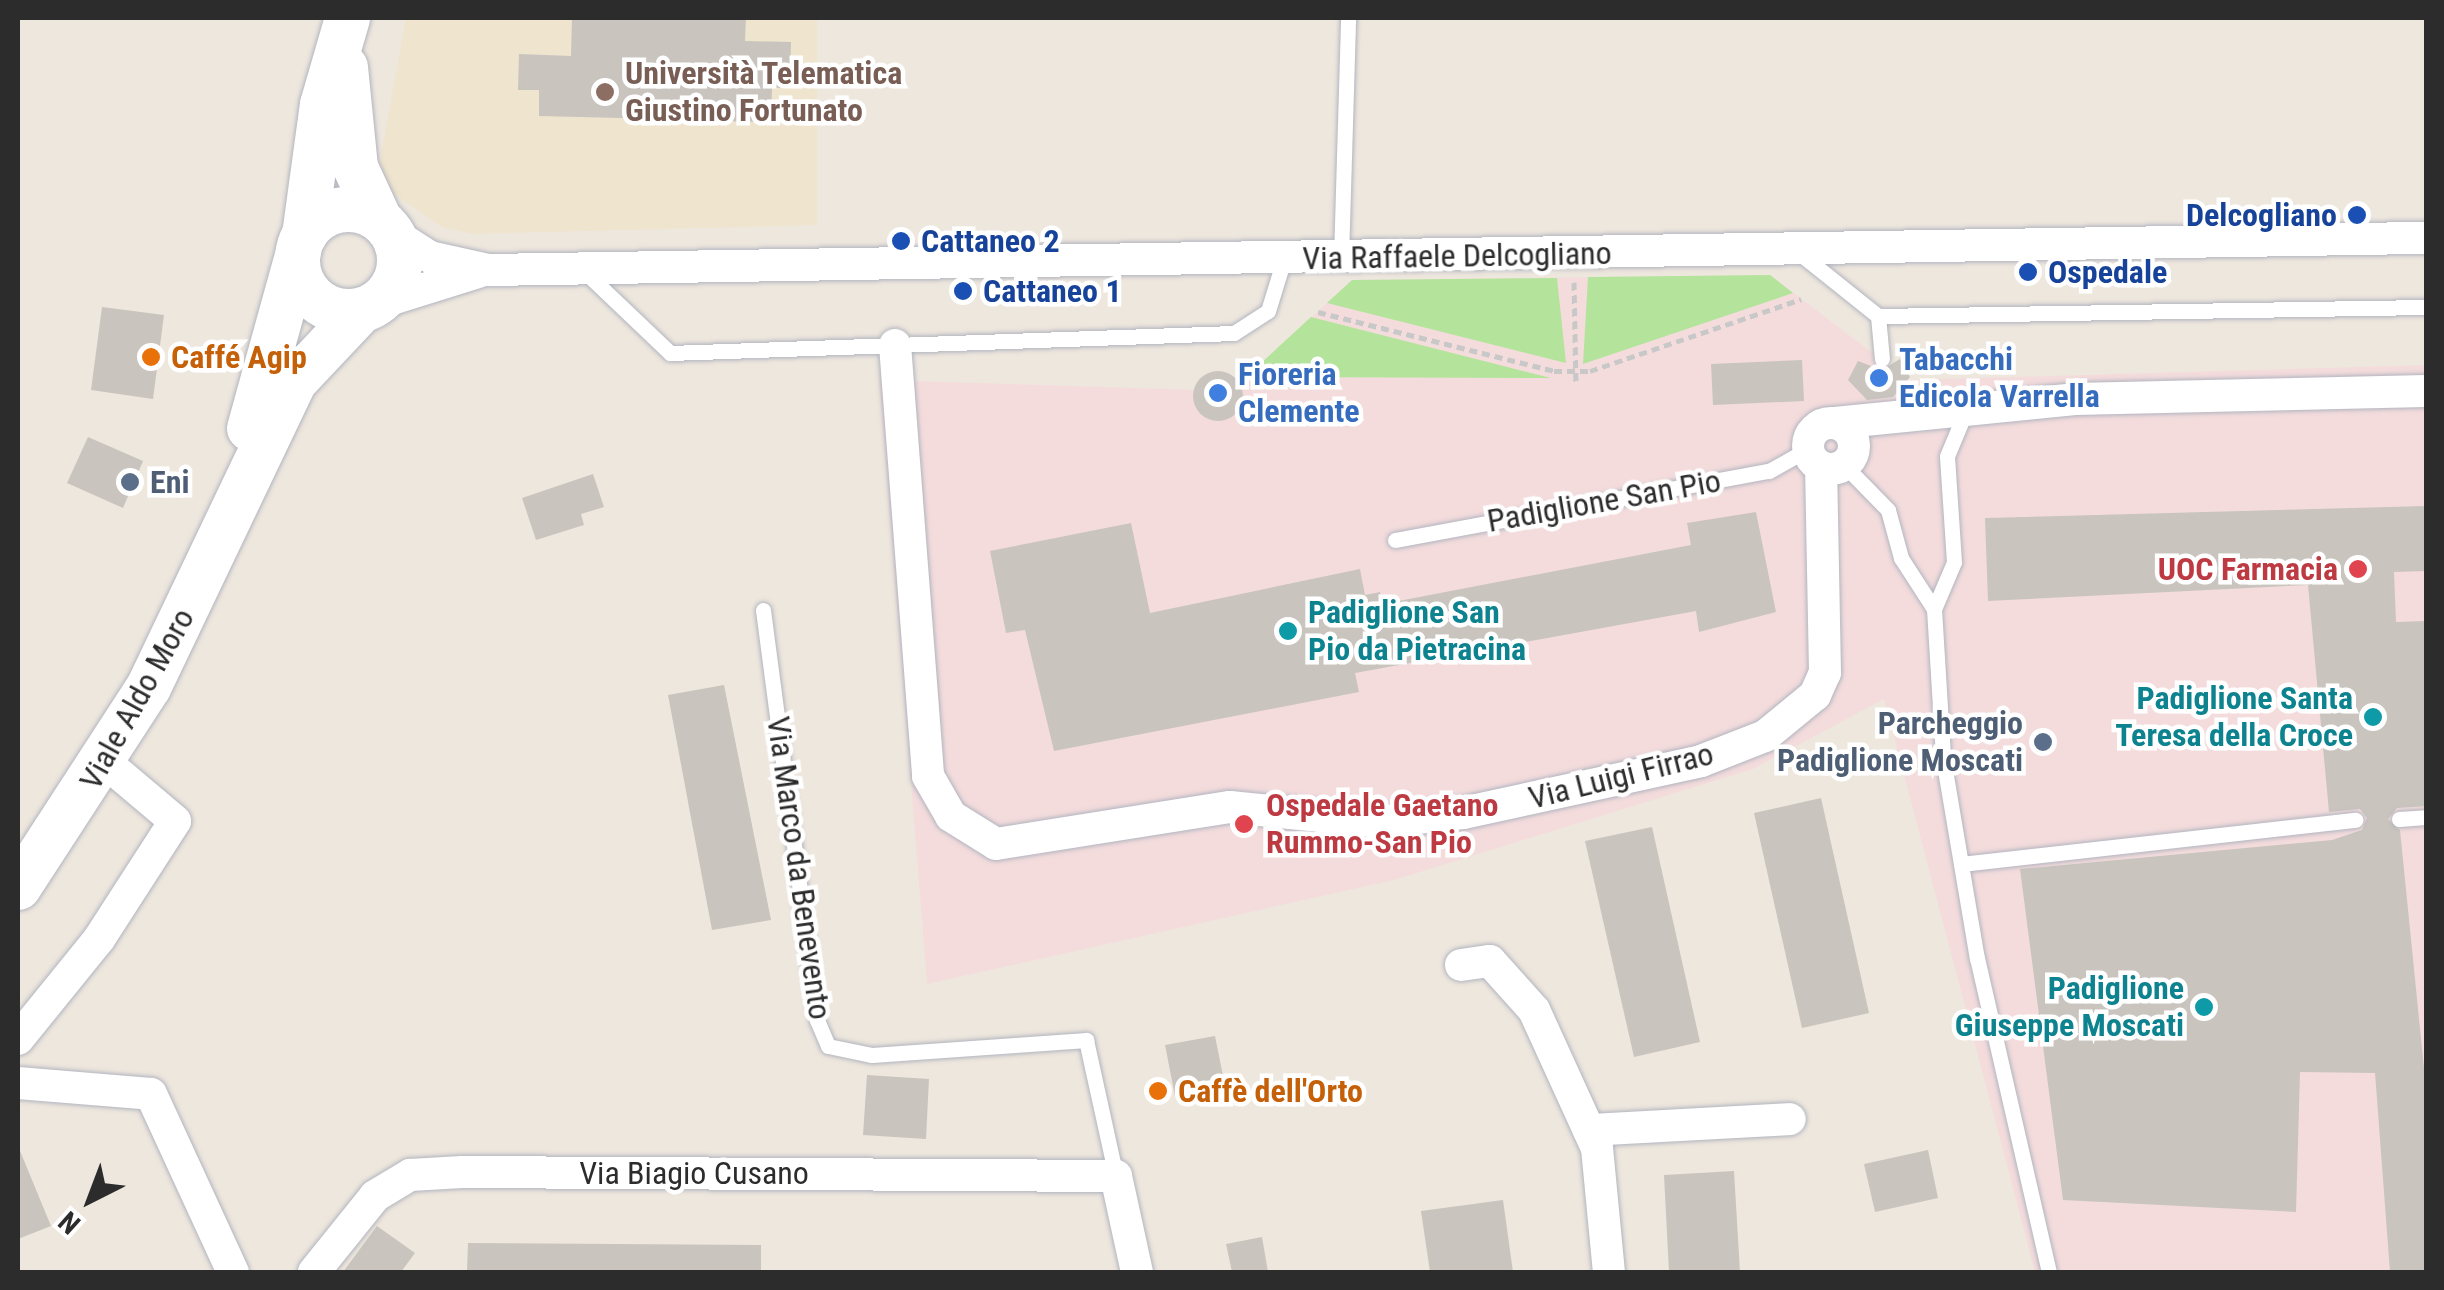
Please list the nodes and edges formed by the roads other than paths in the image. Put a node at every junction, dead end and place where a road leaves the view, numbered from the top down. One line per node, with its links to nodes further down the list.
1 (1348, 18): 7 (lane)
2 (346, 21): 3 (street, Viale Aldo Moro); 5 (street, Viale Aldo Moro)
3 (385, 225): 5 (street); 10 (street, Via Raffaele Delcogliano); 11 (street, Viale Aldo Moro)
4 (2426, 238): 6 (street, Via Raffaele Delcogliano)
5 (301, 243): 11 (street, Viale Aldo Moro); 19 (street, Viale Aldo Moro)
6 (1795, 250): 7 (street, Via Raffaele Delcogliano); 13 (lane)
7 (1341, 258): 8 (street, Via Raffaele Delcogliano)
8 (1284, 259): 9 (street, Via Raffaele Delcogliano); 14 (lane)
9 (581, 268): 10 (street, Via Raffaele Delcogliano); 14 (lane)
10 (488, 270): 11 (street, Via Raffaele Delcogliano)
11 (368, 307): 19 (street, Viale Aldo Moro)
12 (2426, 307): 13 (lane)
13 (1878, 316): 15 (lane)
14 (895, 345): 18 (street, Via Luigi Firrao)
15 (1882, 360)
16 (2426, 391): 17 (street)
17 (1965, 413): 18 (street, Via Luigi Firrao); 21 (lane)
18 (1824, 460): 20 (lane, Padiglione San Pio); 21 (lane)
19 (238, 499): 23 (street, Viale Aldo Moro)
20 (1394, 540)
21 (1934, 609): 27 (lane)
22 (763, 610): 34 (lane, Via Marco da Benevento)
23 (104, 762): 28 (street, Viale Aldo Moro); 30 (street)
24 (2426, 817): 25 (lane)
25 (2399, 819)
26 (2356, 820): 27 (lane)
27 (1961, 864): 39 (lane)
28 (18, 887)
29 (1461, 965): 33 (street)
30 (18, 1039)
31 (18, 1083): 35 (street)
32 (1790, 1118): 33 (street)
33 (1589, 1130): 38 (street)
34 (1116, 1176): 36 (street, Via Biagio Cusano); 37 (street, Via Marco da Benevento)
35 (233, 1272)
36 (314, 1272)
37 (1137, 1272)
38 (1609, 1272)
39 (2049, 1272)

